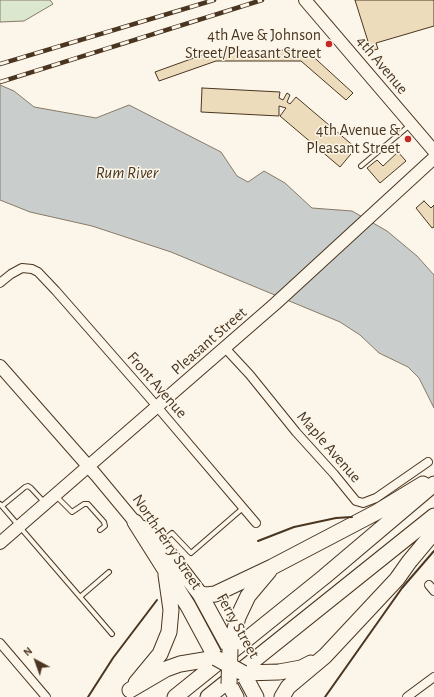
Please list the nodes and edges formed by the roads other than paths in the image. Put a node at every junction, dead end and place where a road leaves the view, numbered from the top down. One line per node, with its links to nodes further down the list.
1 (305, 0): 2 (street, 4th Avenue)
2 (411, 124): 3 (street, 4th Avenue); 5 (lane)
3 (434, 151)
4 (434, 158): 7 (street, Pleasant Street)
5 (361, 166)
6 (0, 282): 9 (street, Front Avenue)
7 (225, 348): 9 (street, Pleasant Street); 10 (street, Maple Avenue)
8 (0, 366): 11 (street, North Ferry Street)
9 (157, 407): 11 (street, Pleasant Street); 17 (street, Front Avenue)
10 (428, 462)
11 (88, 466): 14 (street, Pleasant Street); 19 (street, North Ferry Street)
12 (434, 477): 26 (highway)
13 (434, 484): 42 (highway)
14 (55, 495): 15 (street, Pleasant Street); 22 (lane)
15 (45, 503): 16 (lane); 21 (street, Pleasant Street)
16 (1, 505): 21 (lane)
17 (243, 508): 20 (street, Front Avenue); 24 (lane)
18 (434, 516): 43 (highway)
19 (135, 522): 24 (highway, Ferry Street); 27 (highway, North Ferry Street)
20 (256, 523)
21 (19, 526): 25 (street, Pleasant Street); 30 (lane)
22 (100, 530)
23 (434, 532): 34 (highway)
24 (160, 542): 29 (highway, Ferry Street)
25 (0, 543)
26 (272, 567): 29 (highway); 33 (highway)
27 (165, 570): 35 (highway, North Ferry Street); 39 (highway)
28 (109, 572): 30 (lane)
29 (200, 594): 33 (highway, Ferry Street)
30 (80, 597): 31 (lane)
31 (112, 634)
32 (0, 643): 41 (street)
33 (230, 648): 36 (highway, bridge); 37 (highway, Ferry Street, bridge)
34 (325, 656): 37 (highway); 45 (highway)
35 (216, 658): 36 (highway, bridge); 39 (highway); 40 (highway, North Ferry Street, bridge)
36 (230, 666): 37 (highway, bridge); 40 (highway, bridge)
37 (243, 673): 44 (highway, Ferry Street)
38 (434, 676): 46 (street)
39 (127, 693)
40 (230, 693)
41 (46, 697)
42 (176, 697)
43 (208, 697)
44 (256, 697)
45 (282, 697)
46 (407, 697)

